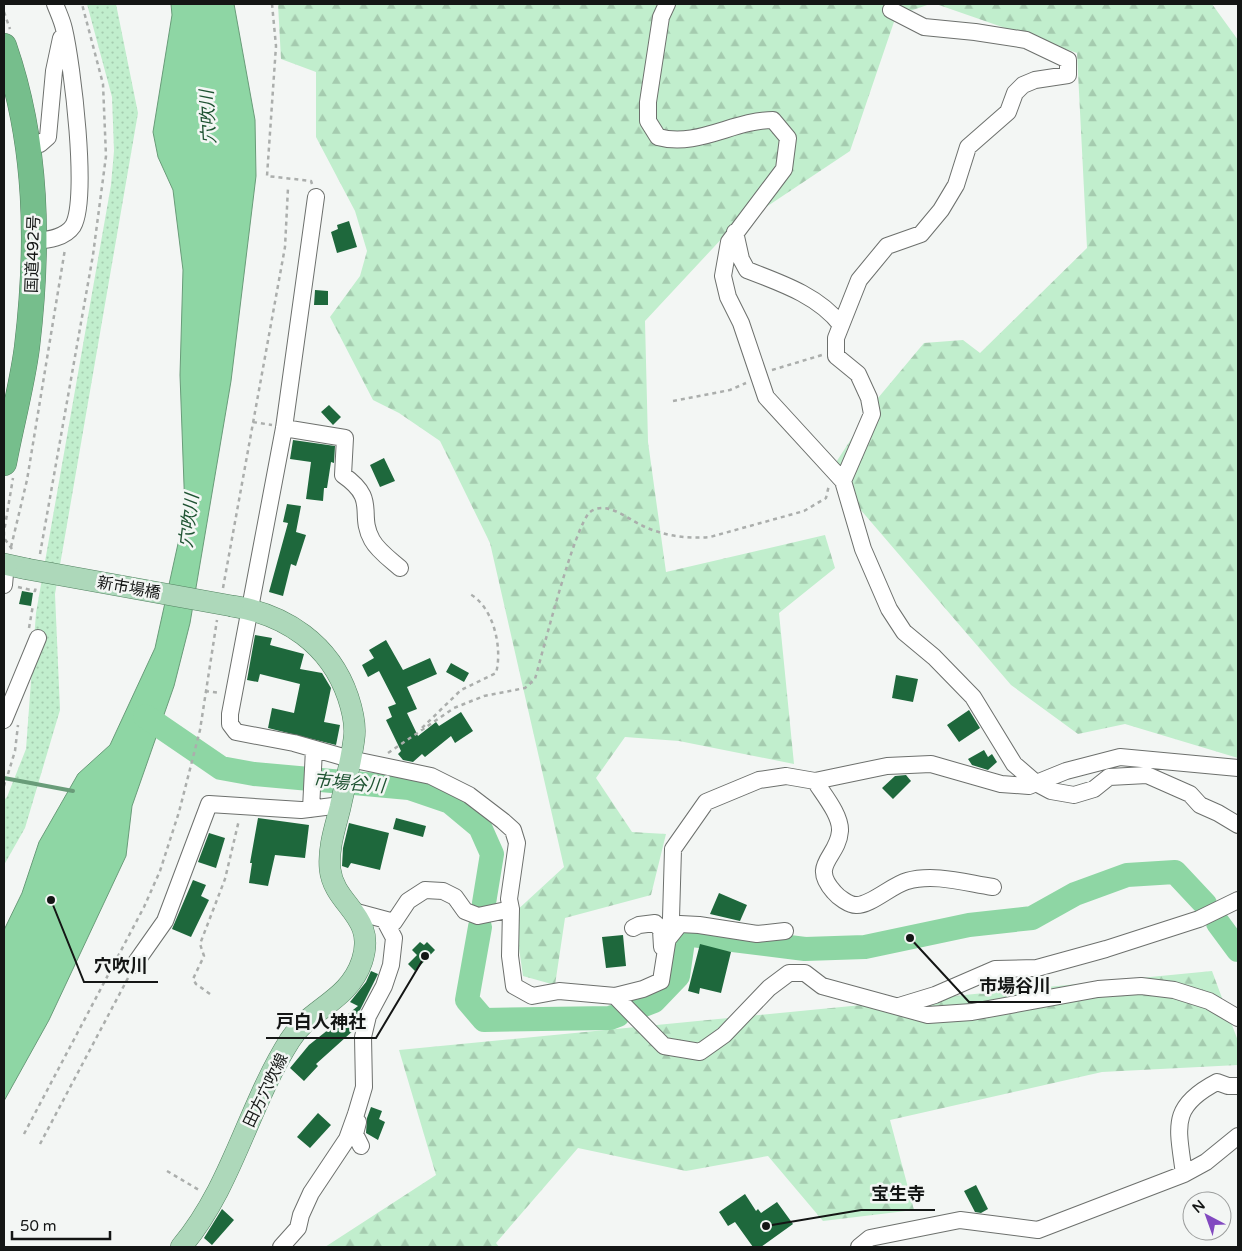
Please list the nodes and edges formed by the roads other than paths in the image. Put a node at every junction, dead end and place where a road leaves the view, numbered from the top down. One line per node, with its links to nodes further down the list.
1 (54, 4): 4 (street)
2 (667, 4): 8 (street)
3 (891, 10): 10 (street)
4 (64, 28): 6 (street); 9 (street)
5 (4, 46): 9 (highway, 国道492号)
6 (40, 144)
7 (316, 197): 11 (street)
8 (735, 232): 10 (street); 13 (street)
9 (35, 241): 12 (highway, 国道492号)
10 (841, 325): 13 (street)
11 (280, 427): 14 (street); 16 (street)
12 (4, 463)
13 (843, 481): 23 (street)
14 (400, 568)
15 (5, 571): 16 (main road, 新市場橋, bridge)
16 (231, 605): 19 (street); 20 (main road, 田方穴吹線)
17 (38, 638): 18 (street)
18 (4, 720)
19 (314, 754): 20 (street); 25 (street)
20 (350, 764): 24 (main road, 田方穴吹線); 29 (street)
21 (1238, 768): 23 (street)
22 (815, 781): 23 (street); 27 (street); 34 (street)
23 (1036, 783): 26 (street)
24 (342, 800): 25 (street); 30 (main road, 田方穴吹線)
25 (311, 803): 35 (street)
26 (1238, 825)
27 (993, 887)
28 (1238, 900): 38 (street)
29 (511, 909): 31 (street); 37 (street)
30 (353, 911): 31 (street); 45 (main road, 田方穴吹線)
31 (385, 921): 41 (street)
32 (633, 928): 36 (street)
33 (784, 931): 34 (street)
34 (668, 939): 36 (street)
35 (134, 965)
36 (664, 966): 37 (street)
37 (615, 996): 38 (street)
38 (899, 1006): 39 (street)
39 (1238, 1018)
40 (1238, 1086): 44 (street)
41 (358, 1110): 43 (street); 46 (street)
42 (1238, 1136): 44 (street)
43 (361, 1146)
44 (1184, 1174): 47 (street)
45 (182, 1247)
46 (283, 1247)
47 (859, 1247)

